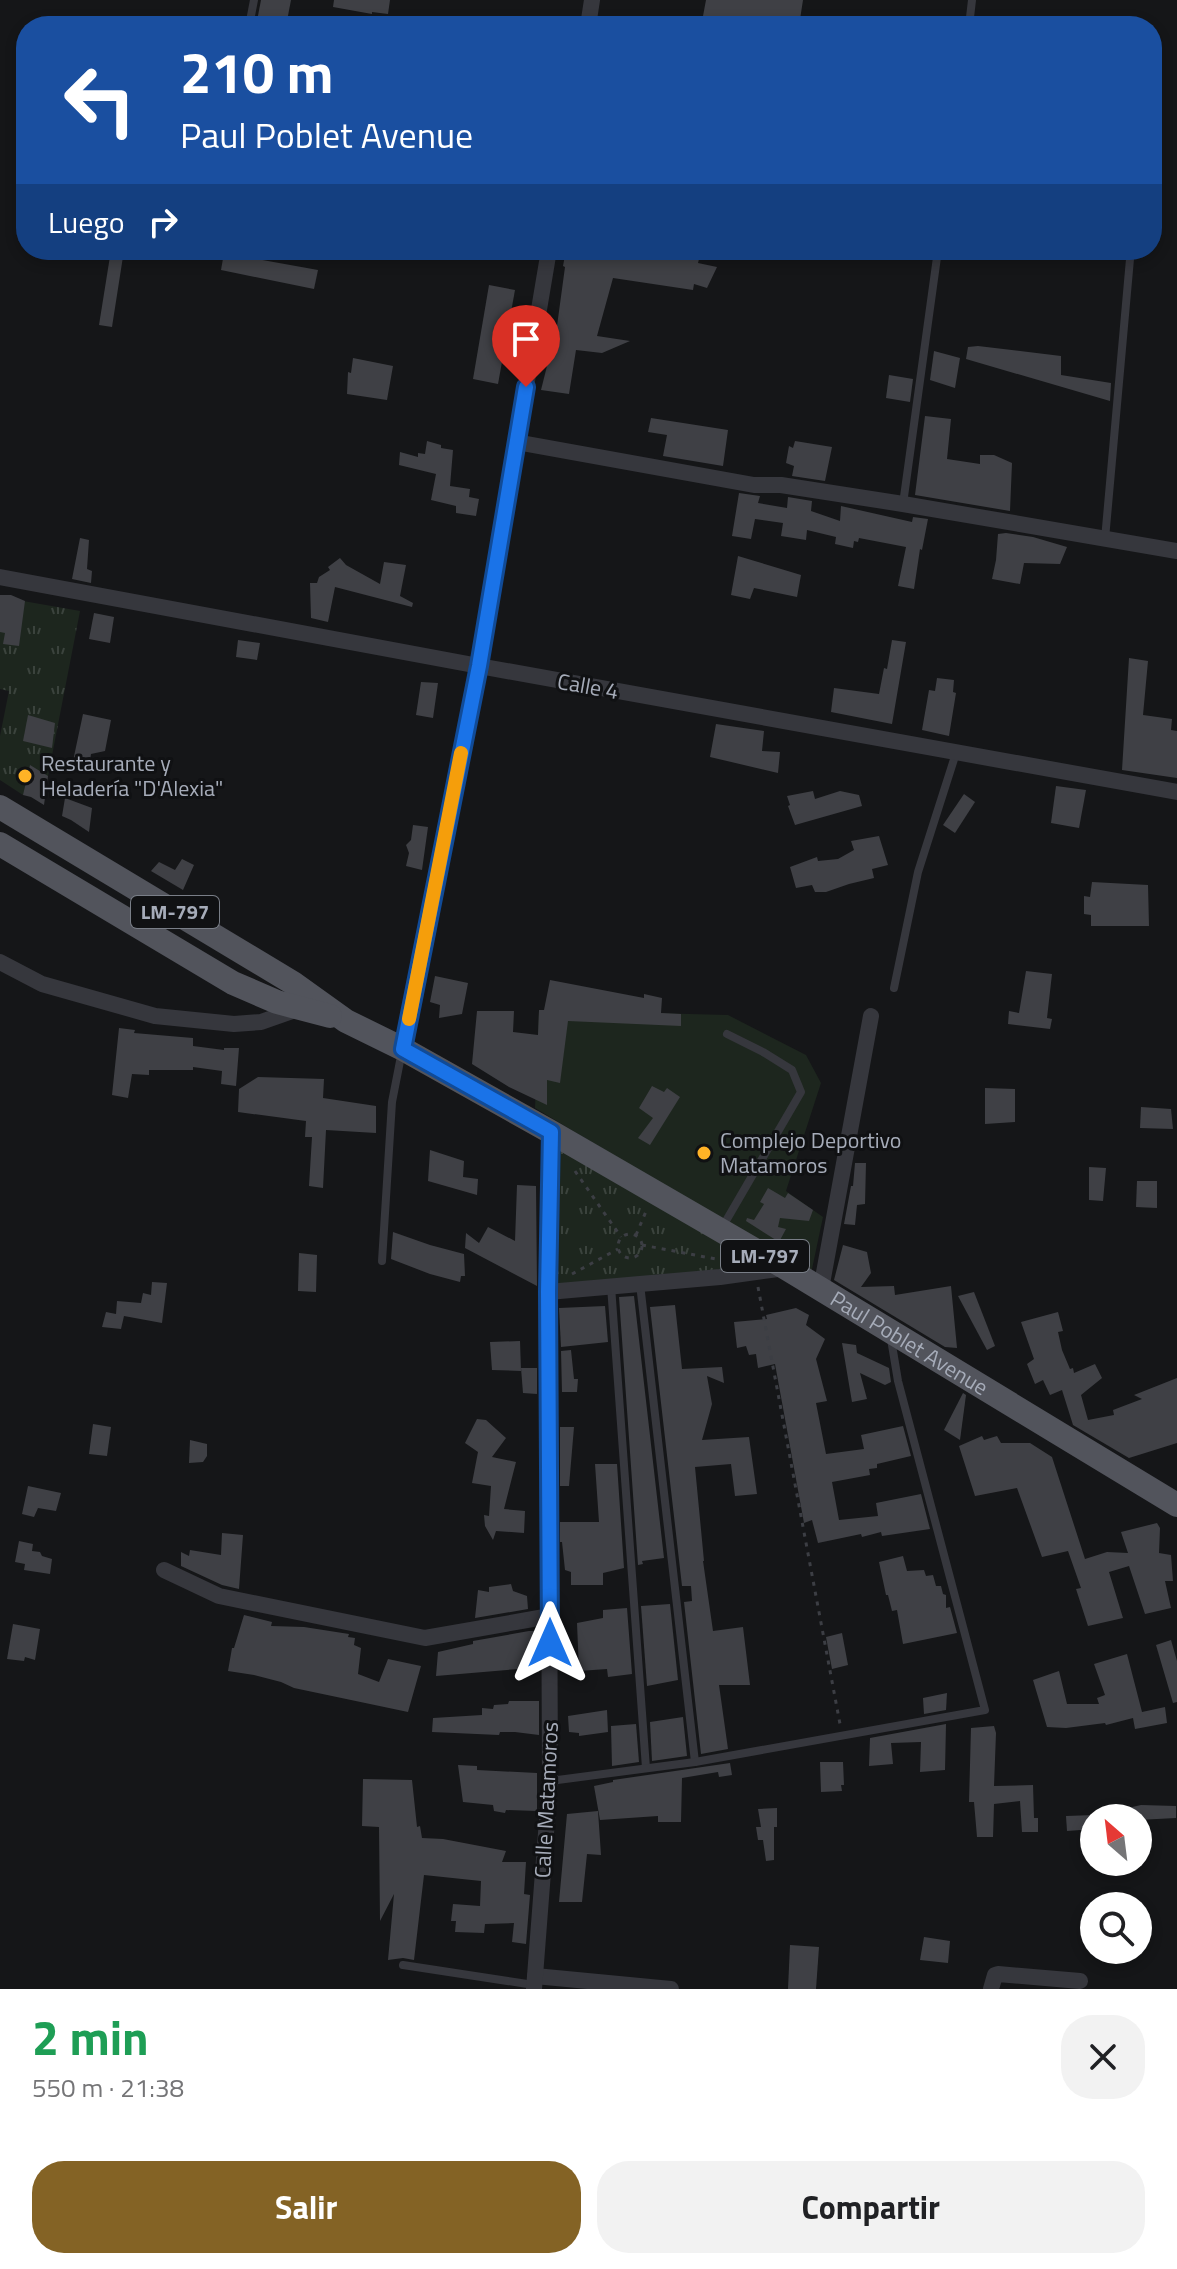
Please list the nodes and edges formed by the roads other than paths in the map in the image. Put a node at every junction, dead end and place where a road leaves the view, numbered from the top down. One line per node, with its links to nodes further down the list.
1 (547, 260): 4 (street)
2 (937, 260): 5 (lane)
3 (1130, 260): 6 (lane)
4 (516, 442): 5 (street); 9 (street)
5 (903, 504): 6 (street)
6 (1105, 539): 7 (street)
7 (1177, 551)
8 (0, 577): 9 (street, Calle 4)
9 (479, 666): 10 (street, Calle 4); 20 (street)
10 (956, 753): 11 (street, Calle 4); 15 (lane)
11 (1177, 792)
12 (0, 807): 18 (main road, Paul Poblet Avenue / LM-797)
13 (0, 844): 16 (main road, Paul Poblet Avenue / LM-797)
14 (0, 962): 16 (street)
15 (894, 988)
16 (301, 1008): 18 (main road, Paul Poblet Avenue / LM-797)
17 (871, 1016): 27 (street)
18 (346, 1021): 20 (main road, Paul Poblet Avenue / LM-797)
19 (727, 1034): 22 (lane)
20 (403, 1049): 21 (main road, Paul Poblet Avenue / LM-797); 23 (lane)
21 (551, 1139): 22 (main road, Paul Poblet Avenue / LM-797); 28 (street, Calle Matamoros)
22 (720, 1230): 24 (main road, Paul Poblet Avenue / LM-797)
23 (382, 1261)
24 (786, 1268): 25 (street); 27 (main road, Paul Poblet Avenue / LM-797)
25 (640, 1283): 26 (street); 33 (lane)
26 (611, 1285): 28 (street); 34 (lane)
27 (821, 1289): 29 (main road, Paul Poblet Avenue / LM-797)
28 (548, 1292): 32 (street, Calle Matamoros)
29 (889, 1331): 30 (main road, Paul Poblet Avenue / LM-797); 33 (lane)
30 (1177, 1505)
31 (164, 1570): 32 (street)
32 (550, 1616): 35 (street, Calle Matamoros)
33 (695, 1762): 34 (lane)
34 (646, 1768): 35 (lane)
35 (550, 1781): 38 (street, Calle Matamoros)
36 (403, 1965): 38 (lane)
37 (1080, 1981): 40 (street)
38 (534, 1983): 39 (street)
39 (671, 1989)
40 (991, 1989)

